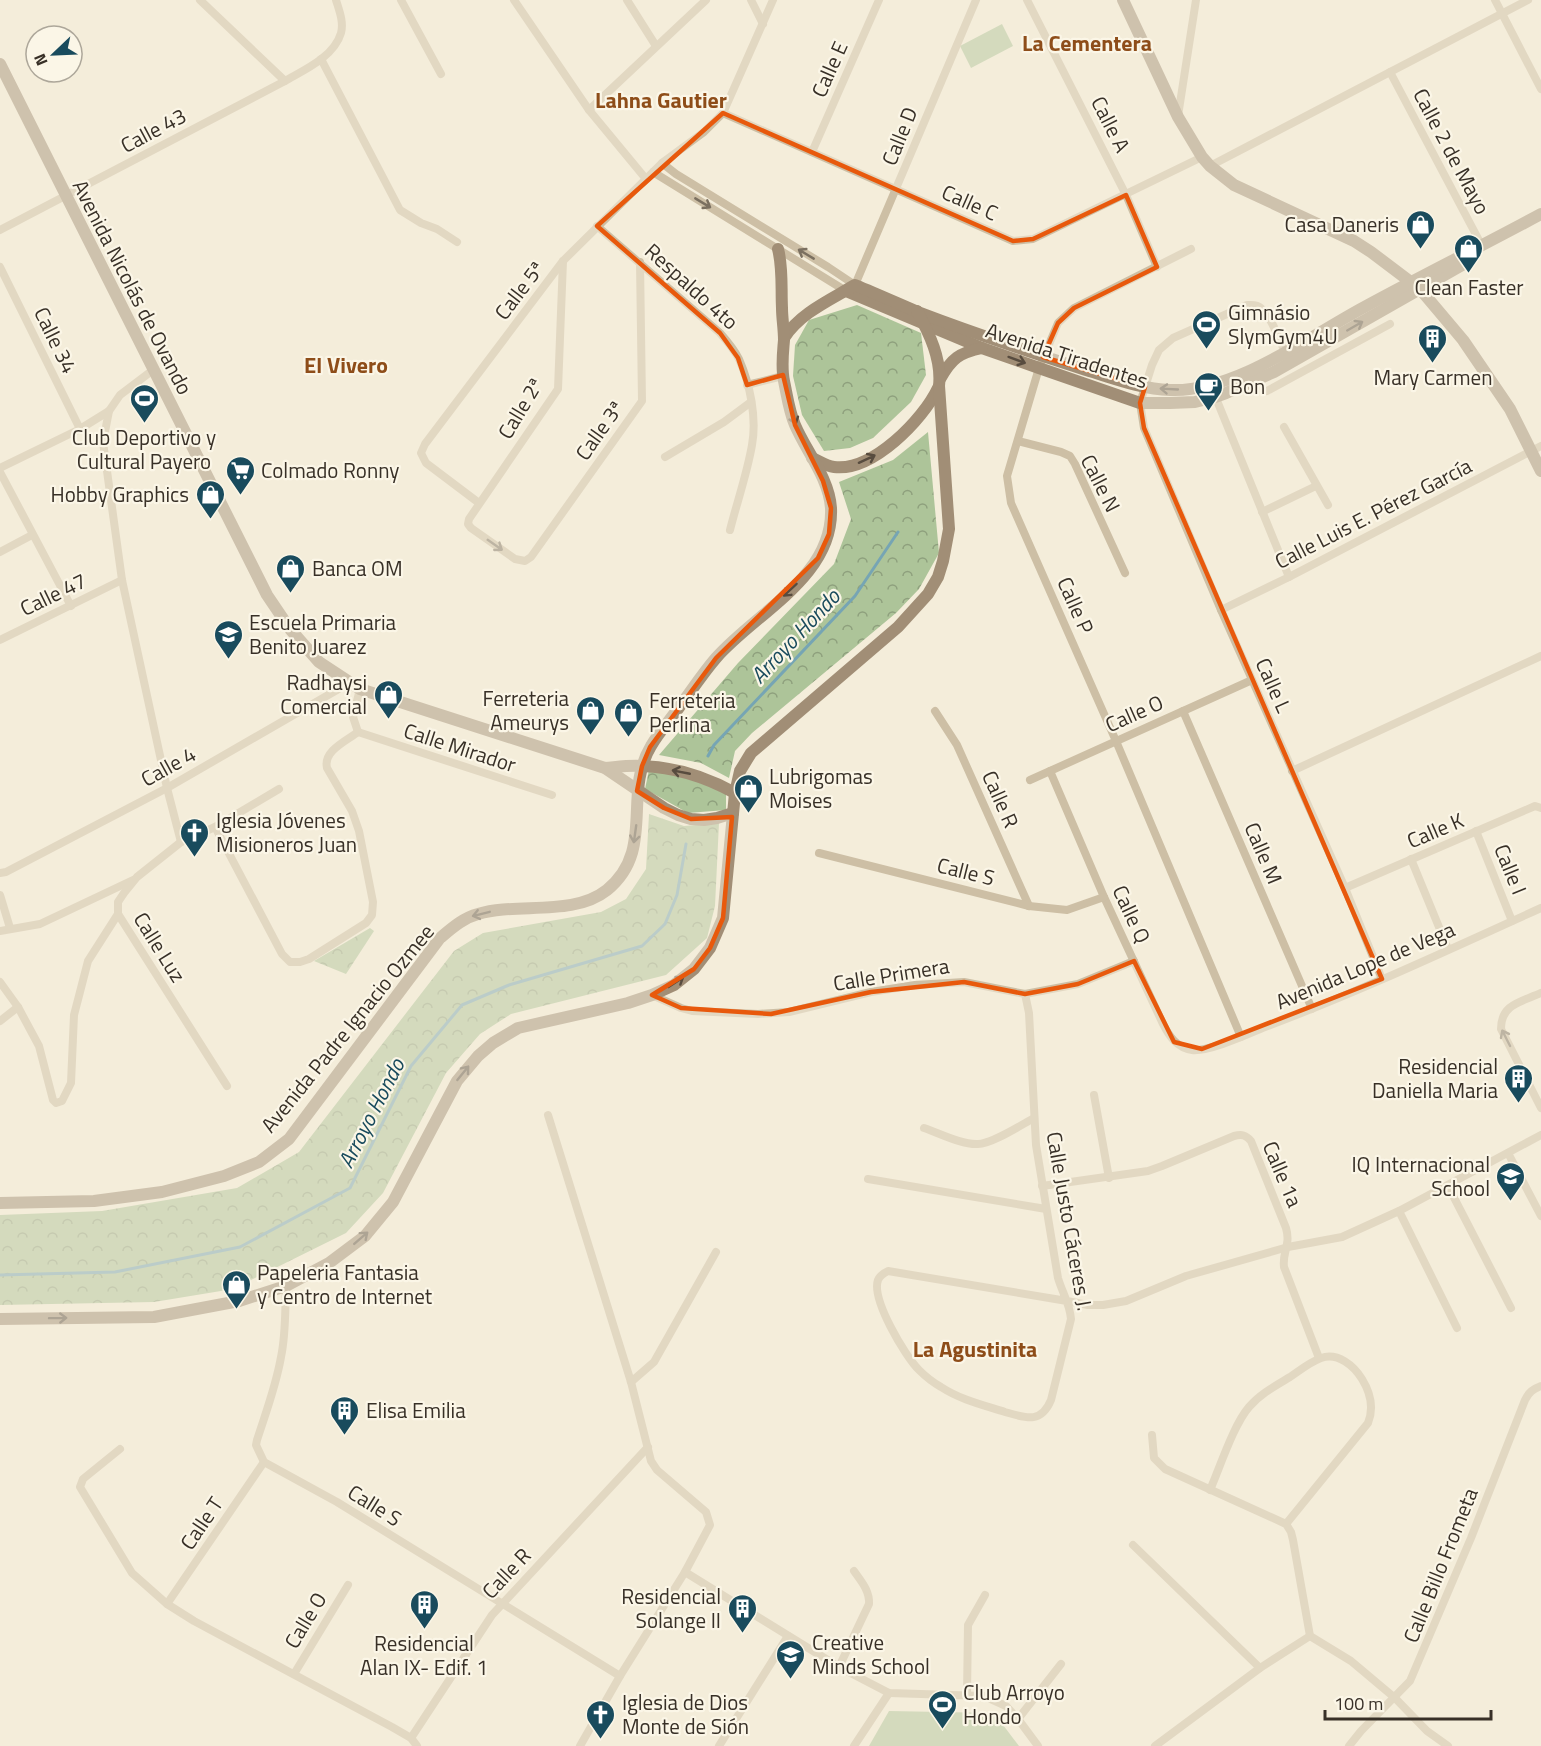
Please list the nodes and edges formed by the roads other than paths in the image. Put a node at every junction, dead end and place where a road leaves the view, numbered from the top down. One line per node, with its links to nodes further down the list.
1 (200, 0): 23 (street)
2 (336, 0): 19 (street)
3 (401, 0): 22 (street)
4 (514, 0): 25 (street, Avenida Tiradentes)
5 (627, 0): 18 (street)
6 (706, 0): 18 (street)
7 (751, 0): 17 (street)
8 (773, 0): 17 (street)
9 (879, 0): 28 (street, Calle E)
10 (976, 0): 32 (street, Calle D)
11 (1027, 0): 33 (street, Calle A)
12 (1123, 0): 27 (street)
13 (1196, 0): 27 (street)
14 (1495, 0): 16 (street)
15 (1528, 0): 16 (street, Calle C)
16 (1502, 13): 21 (street, Calle C); 24 (street)
17 (763, 24): 26 (street)
18 (656, 46): 25 (street)
19 (321, 60): 23 (street, Calle 43); 39 (street)
20 (0, 64): 34 (street, Avenida Nicolás de Ovando)
21 (1390, 72): 29 (street, Calle C); 40 (street, Calle 2 de Mayo)
22 (441, 74)
23 (285, 81): 34 (street, Calle 43)
24 (1541, 89)
25 (589, 110): 31 (street, Avenida Tiradentes)
26 (723, 113): 28 (street, Calle C); 30 (street, Calle 5ª)
27 (1178, 117): 29 (street)
28 (812, 152): 32 (street, Calle C)
29 (1206, 162): 33 (street, Calle C); 47 (street)
30 (662, 163): 31 (street, Calle 5ª); 48 (street, Avenida Tiradentes, one-way to 30)
31 (649, 176): 37 (street, Calle 5ª); 41 (street, Avenida Tiradentes, one-way to 41)
32 (897, 188): 33 (street, Calle C); 48 (street, Calle D)
33 (1126, 195): 46 (street, Calle A)
34 (66, 197): 38 (street, Calle 43); 56 (street, Avenida Nicolás de Ovando)
35 (1541, 214): 40 (street, Avenida Tiradentes)
36 (1541, 223): 47 (street, Avenida Tiradentes)
37 (597, 226): 43 (street, Calle 5ª); 44 (street, Respaldo 4to)
38 (0, 230)
39 (457, 242)
40 (1482, 246): 47 (street, Avenida Tiradentes)
41 (778, 249): 48 (street, Avenida Tiradentes); 52 (street, Avenida Padre Ignacio Ozmee)
42 (1191, 249): 46 (street, Calle P)
43 (563, 261): 77 (street, Calle 2ª); 77 (street, Calle 5ª)
44 (640, 262): 60 (street, Respaldo 4to); 80 (street, Calle 3ª, one-way to 44)
45 (0, 267): 69 (street, Calle 34)
46 (1157, 267): 55 (street, Calle P)
47 (1416, 286): 54 (street, Avenida Tiradentes); 71 (street)
48 (851, 288): 49 (street, Avenida Tiradentes); 50 (street, Avenida Tiradentes); 52 (street)
49 (916, 311): 50 (street); 55 (street, Avenida Tiradentes)
50 (924, 324): 53 (street, Avenida Tiradentes); 59 (street)
51 (1390, 324): 61 (street)
52 (784, 338): 58 (street, Avenida Padre Ignacio Ozmee)
53 (982, 348): 55 (street, Avenida Tiradentes, one-way to 55); 59 (street)
54 (1287, 358): 57 (street, Avenida Tiradentes); 62 (street); 63 (street, Avenida Tiradentes)
55 (1041, 362): 62 (street, Avenida Tiradentes); 66 (street, Avenida Tiradentes); 70 (street, Calle P)
56 (153, 370): 67 (street); 92 (street, Avenida Nicolás de Ovando)
57 (1274, 372): 61 (street); 63 (street, Avenida Tiradentes)
58 (783, 376): 60 (street); 73 (street, Avenida Padre Ignacio Ozmee, one-way to 73)
59 (940, 382): 73 (street, one-way to 59); 105 (street)
60 (747, 385): 65 (street, Respaldo 4to)
61 (1280, 385): 64 (street)
62 (1145, 387): 63 (street, Avenida Tiradentes, one-way to 62); 66 (street)
63 (1213, 391): 66 (street, Avenida Tiradentes); 79 (street)
64 (1268, 391)
65 (751, 402): 72 (street); 81 (street, Respaldo 4to)
66 (1140, 403): 88 (street, Calle L)
67 (109, 411): 69 (street); 86 (street)
68 (1284, 427): 76 (street)
69 (80, 429): 74 (street)
70 (1018, 441): 84 (street, Calle N); 96 (street, Calle P)
71 (1536, 449): 75 (street); 85 (street, Calle Luis E. Pérez García)
72 (665, 457)
73 (812, 458): 97 (street, Avenida Padre Ignacio Ozmee, one-way to 97)
74 (0, 470): 82 (street)
75 (1541, 471)
76 (1316, 486): 78 (street); 79 (street)
77 (479, 503): 80 (street, Calle 2ª)
78 (1328, 505)
79 (1262, 512): 85 (street)
80 (468, 524)
81 (730, 530)
82 (32, 535): 83 (street); 87 (street)
83 (0, 552)
84 (1125, 573)
85 (1289, 577): 88 (street, Calle Luis E. Pérez García)
86 (122, 580): 87 (street, Calle 47); 102 (street)
87 (70, 606): 89 (street, Calle 47)
88 (1221, 610): 91 (street, Calle L)
89 (0, 640)
90 (1541, 656): 100 (street)
91 (1252, 680): 94 (street, Calle O); 100 (street, Calle L)
92 (354, 686): 95 (street); 98 (street, Avenida Nicolás de Ovando); 102 (street, Calle 4)
93 (935, 711): 119 (street, Calle R)
94 (1183, 711): 96 (street, Calle O); 133 (street, Calle M)
95 (358, 732): 106 (street, Calle Mirador); 109 (street)
96 (1116, 741): 99 (street, Calle O); 135 (street, Calle P)
97 (642, 766): 98 (street, Avenida Nicolás de Ovando); 104 (street, Avenida Padre Ignacio Ozmee); 105 (street, Avenida Nicolás de Ovando, one-way to 97)
98 (605, 768): 104 (street, Avenida Nicolás de Ovando)
99 (1050, 771): 101 (street, Calle O); 118 (street, Calle Q)
100 (1292, 771): 116 (street, Calle L)
101 (1030, 780)
102 (167, 788): 111 (street); 114 (street, Calle 4)
103 (279, 789): 109 (street, Calle Luz)
104 (637, 791): 108 (street, Avenida Nicolás de Ovando); 149 (street, Avenida Padre Ignacio Ozmee, one-way to 149)
105 (735, 793): 108 (street)
106 (552, 795)
107 (1540, 808): 110 (street, Calle K)
108 (733, 813): 131 (street, one-way to 108)
109 (215, 827): 111 (street, Calle Luz)
110 (1476, 831): 113 (street, Calle K); 122 (street, Calle I)
111 (181, 842): 115 (street, Calle Luz)
112 (819, 853): 119 (street, Calle S)
113 (1411, 859): 116 (street, Calle K); 125 (street)
114 (0, 873)
115 (137, 877): 121 (street, Calle Luz); 123 (street)
116 (1345, 888): 127 (street, Calle L)
117 (0, 895): 123 (street)
118 (1104, 897): 119 (street, Calle S); 126 (street, Calle Q)
119 (1029, 906)
120 (1541, 908): 122 (street, Avenida Lope de Vega)
121 (118, 914): 132 (street); 137 (street, Calle Luz)
122 (1512, 921): 125 (street, Avenida Lope de Vega)
123 (10, 928): 124 (street)
124 (0, 931)
125 (1448, 949): 127 (street, Avenida Lope de Vega)
126 (1134, 961): 130 (street, Calle Primera); 136 (street, Calle Q)
127 (1382, 979): 133 (street, Avenida Lope de Vega)
128 (0, 982): 132 (street)
129 (1541, 993): 139 (street, one-way to 129)
130 (1025, 994): 131 (street, Calle Primera); 141 (street, Calle Justo Cáceres J.)
131 (652, 995): 155 (street, one-way to 131)
132 (18, 1007): 134 (street)
133 (1312, 1009): 135 (street, Avenida Lope de Vega)
134 (0, 1021)
135 (1241, 1037): 136 (street, Avenida Lope de Vega)
136 (1202, 1049)
137 (227, 1086)
138 (1094, 1095): 145 (street)
139 (1541, 1108)
140 (548, 1115): 161 (street)
141 (1034, 1118): 142 (street); 148 (street, Calle Justo Cáceres J.)
142 (924, 1128)
143 (1541, 1135): 144 (street)
144 (1508, 1153): 147 (street); 152 (street)
145 (1108, 1178): 148 (street, Calle 1a); 153 (street, Calle 1a)
146 (868, 1179): 150 (street)
147 (1448, 1185): 151 (street); 157 (street)
148 (1042, 1186): 150 (street, Calle Justo Cáceres J.)
149 (0, 1203)
150 (1046, 1209): 156 (street, Calle Justo Cáceres J.)
151 (1399, 1211): 153 (street); 159 (street)
152 (1541, 1216)
153 (1288, 1246): 156 (street); 160 (street, Calle 1a)
154 (716, 1252): 161 (street)
155 (286, 1286): 158 (street, one-way to 155); 166 (street)
156 (1066, 1301): 156 (street, Calle Justo Cáceres J.)
157 (1511, 1308)
158 (0, 1319)
159 (1457, 1328)
160 (1319, 1359): 167 (street); 168 (street)
161 (631, 1382): 164 (street)
162 (1541, 1386): 185 (street, Calle Billo Frometa)
163 (1152, 1435): 167 (street)
164 (648, 1447): 171 (street); 174 (street, Calle R)
165 (120, 1449): 175 (street)
166 (264, 1462): 174 (street, Calle S); 175 (street, Calle T)
167 (1210, 1490): 168 (street)
168 (1286, 1524): 177 (street)
169 (1133, 1545): 180 (street)
170 (854, 1570): 179 (street)
171 (685, 1572): 176 (street); 182 (street)
172 (348, 1585): 181 (street, Calle O)
173 (985, 1595): 184 (street)
174 (501, 1604): 182 (street, Calle S); 187 (street, Calle R)
175 (167, 1605): 181 (street)
176 (788, 1636): 179 (street); 190 (street)
177 (1310, 1636): 180 (street); 185 (street)
178 (1061, 1664): 186 (street)
179 (839, 1667): 183 (street)
180 (1260, 1668): 193 (street)
181 (294, 1674): 187 (street)
182 (620, 1676): 189 (street)
183 (889, 1693): 184 (street); 191 (street)
184 (968, 1694): 186 (street)
185 (1395, 1698): 194 (street, Calle Billo Frometa); 195 (street)
186 (1018, 1719): 192 (street)
187 (411, 1738): 188 (street)
188 (417, 1746)
189 (580, 1746)
190 (719, 1746)
191 (854, 1746)
192 (1038, 1746)
193 (1155, 1746)
194 (1349, 1746)
195 (1448, 1746)

